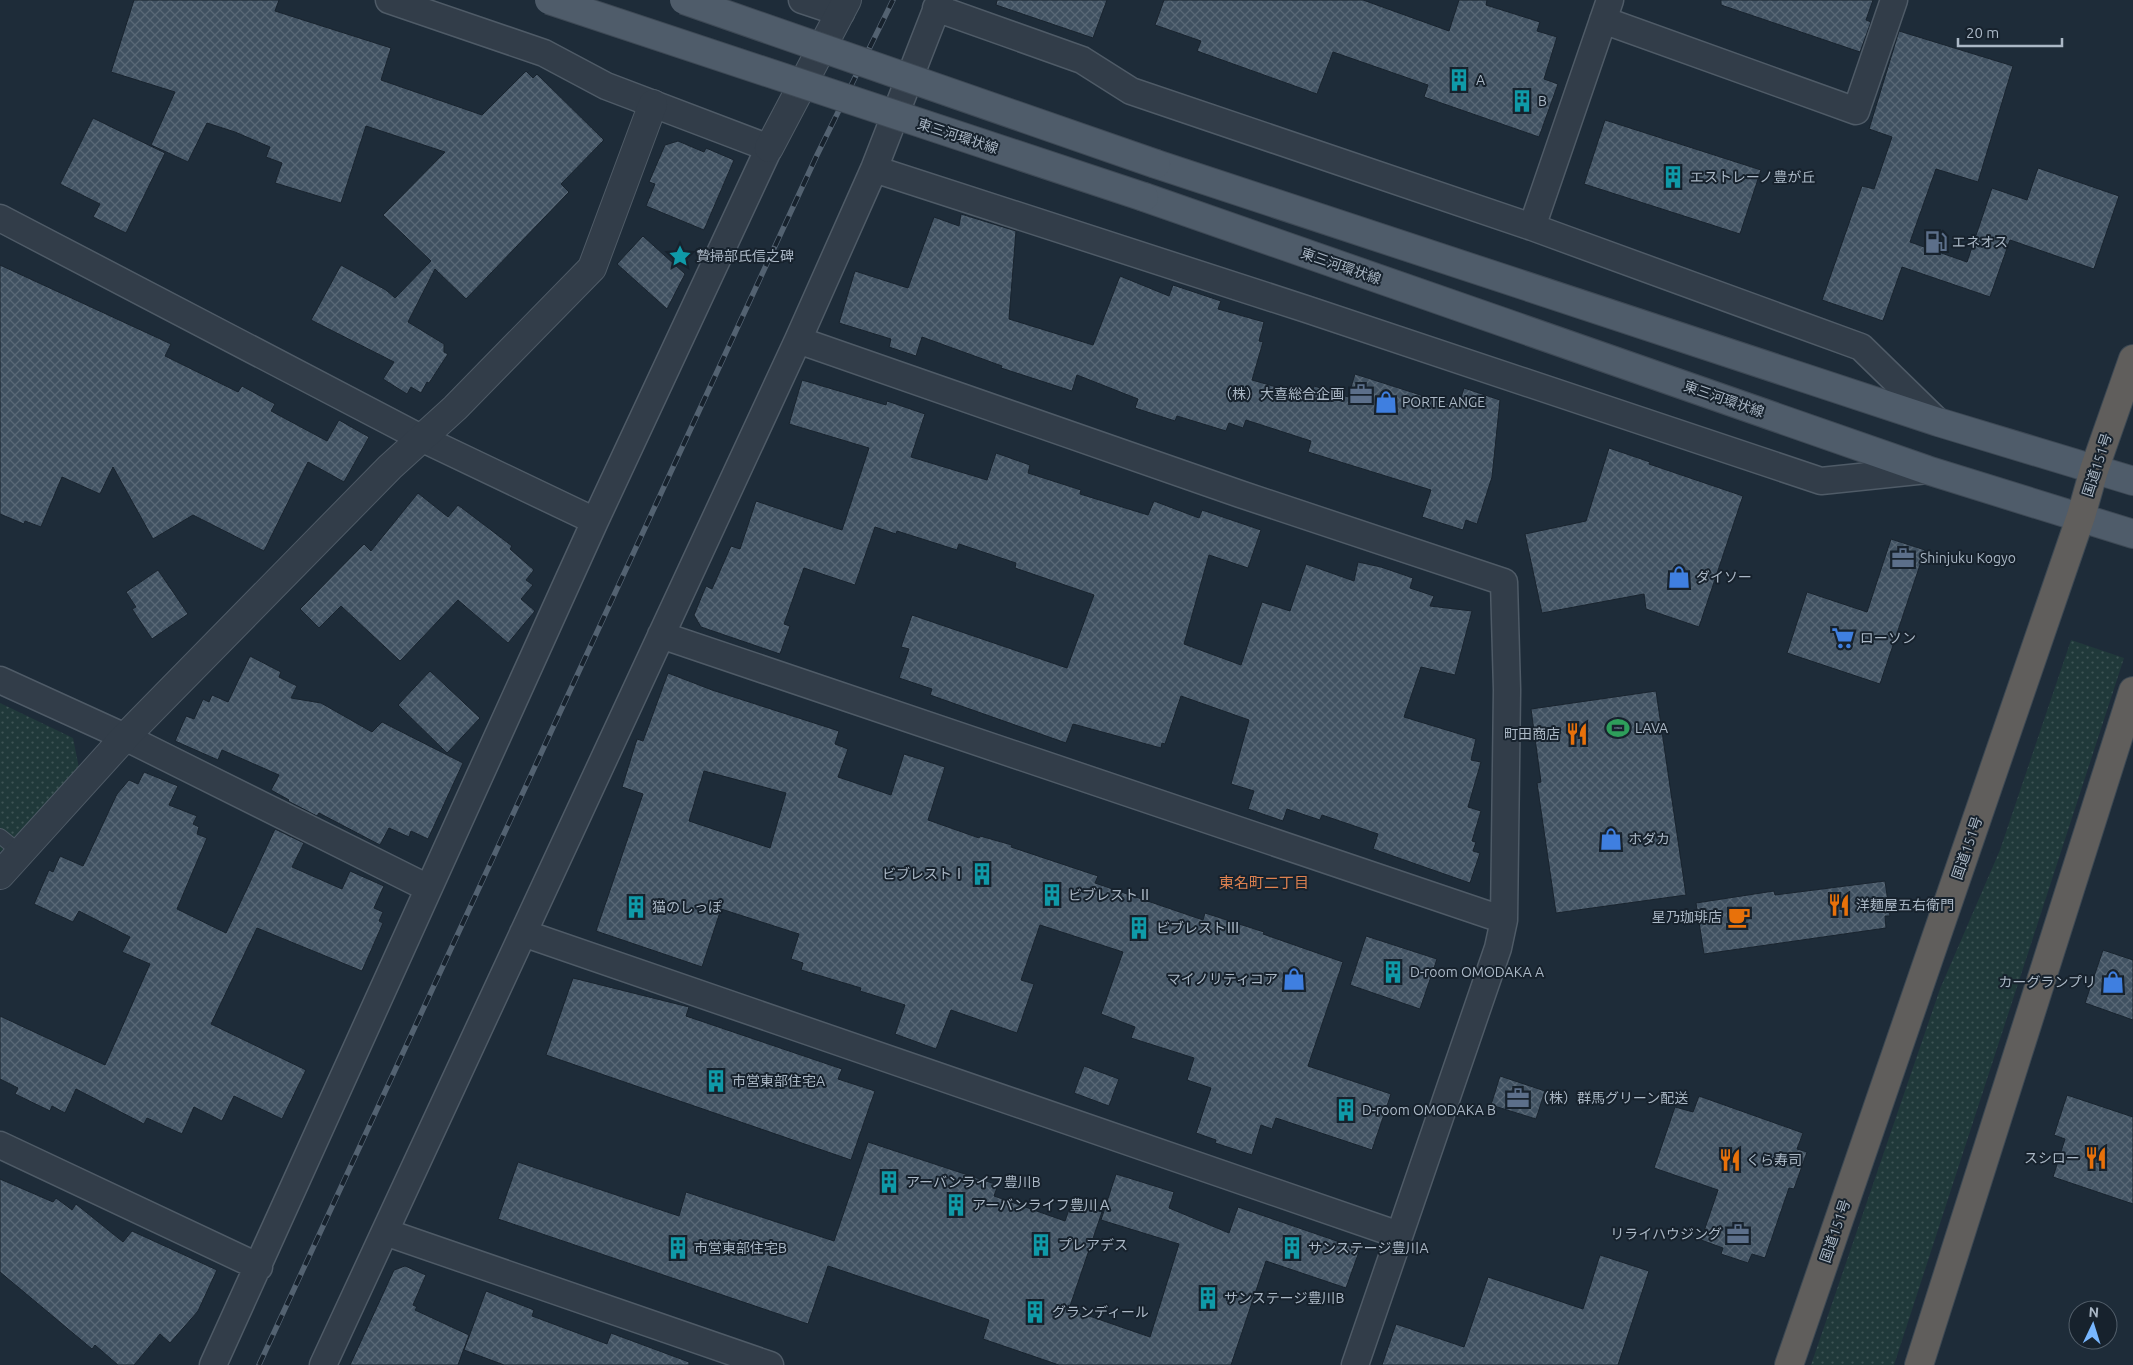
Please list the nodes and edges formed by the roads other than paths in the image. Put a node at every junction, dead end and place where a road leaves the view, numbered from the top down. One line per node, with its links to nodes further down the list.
1 (389, 0): 9 (street)
2 (549, 0): 18 (main road, 東三河環状線, bridge)
3 (684, 0): 16 (main road, bridge)
4 (802, 0): 7 (street)
5 (1894, 0): 8 (street)
6 (938, 4): 11 (street); 13 (street)
7 (844, 7): 10 (street)
8 (1606, 10): 13 (street)
9 (653, 104): 10 (street); 17 (street)
10 (769, 148): 22 (street)
11 (874, 169): 14 (street); 18 (street)
12 (0, 218): 17 (street)
13 (1532, 227): 16 (street)
14 (798, 340): 24 (street); 33 (street)
15 (2133, 359): 19 (highway, 国道151号)
16 (1938, 422): 19 (main road)
17 (421, 438): 22 (street); 28 (street)
18 (1927, 470): 21 (main road, 東三河環状線)
19 (2094, 470): 20 (main road); 21 (highway, 国道151号)
20 (2133, 481)
21 (2081, 516): 23 (main road, 東三河環状線); 43 (highway, 国道151号)
22 (595, 521): 32 (street)
23 (2133, 534)
24 (661, 635): 33 (street); 34 (street)
25 (0, 680): 28 (street)
26 (2133, 691): 27 (highway)
27 (2128, 727): 44 (highway)
28 (125, 737): 30 (street); 32 (street)
29 (0, 836): 30 (lane)
30 (21, 853): 31 (street)
31 (0, 875)
32 (428, 888): 38 (street)
33 (1504, 920): 37 (street)
34 (523, 933): 36 (street); 37 (street)
35 (0, 1145): 38 (street)
36 (385, 1232): 40 (street); 41 (street)
37 (1399, 1235): 42 (street)
38 (259, 1267): 39 (street)
39 (213, 1365)
40 (323, 1365)
41 (770, 1365)
42 (1355, 1365)
43 (1789, 1365)
44 (1918, 1365)

